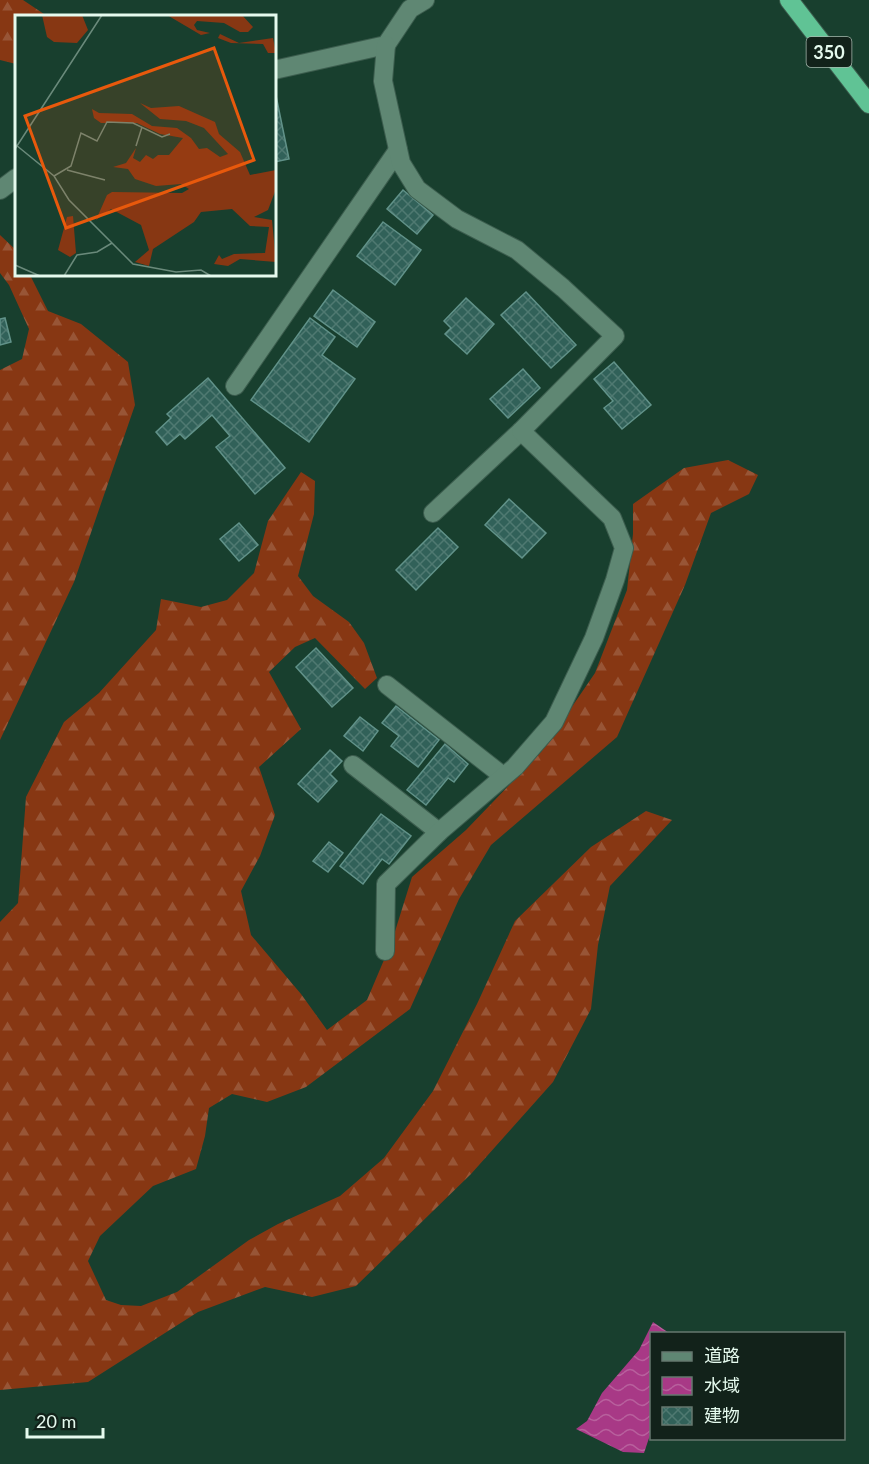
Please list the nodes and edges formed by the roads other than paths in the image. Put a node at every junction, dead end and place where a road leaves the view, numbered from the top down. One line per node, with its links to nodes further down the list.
1 (425, 0): 3 (street)
2 (789, 0): 5 (highway, 350)
3 (386, 45): 4 (street); 6 (street)
4 (276, 70)
5 (869, 104)
6 (399, 150): 9 (street); 10 (street)
7 (15, 179): 8 (street)
8 (0, 190)
9 (235, 386)
10 (521, 431): 11 (street); 14 (street)
11 (433, 513)
12 (387, 685): 14 (street)
13 (353, 765): 15 (street)
14 (503, 776): 15 (street)
15 (439, 832): 16 (street)
16 (385, 951)

